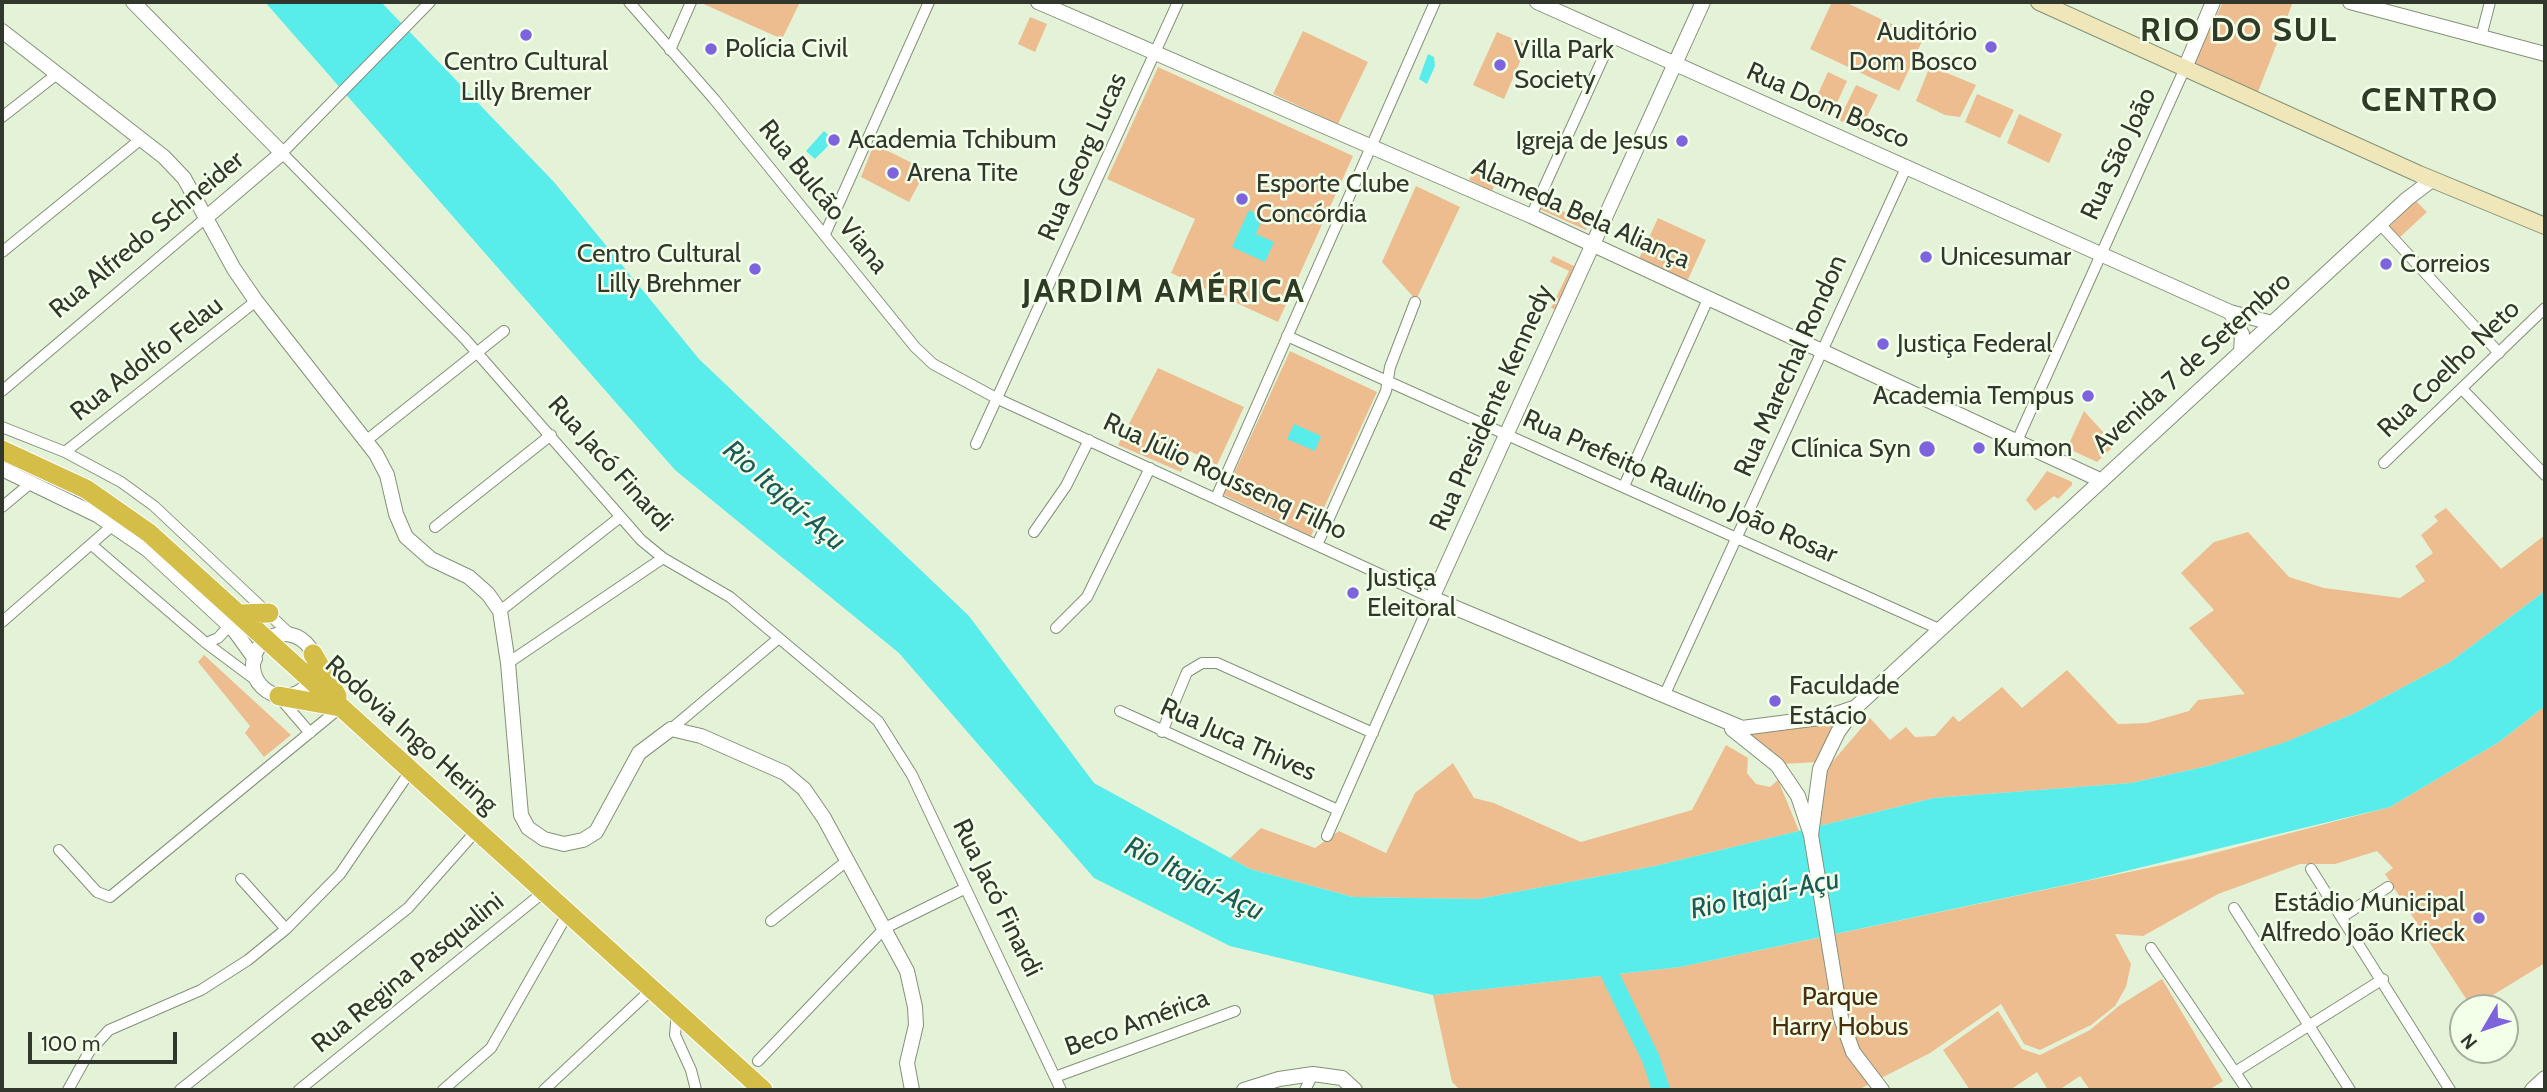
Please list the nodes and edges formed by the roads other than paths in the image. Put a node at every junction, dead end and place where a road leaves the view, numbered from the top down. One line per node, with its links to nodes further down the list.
1 (134, 2): 28 (street, Rua Jacó Finardi)
2 (430, 2): 28 (street, Rua Alfredo Schneider)
3 (629, 2): 19 (street, Rua Bulcão Viana)
4 (691, 2): 19 (street)
5 (929, 2): 37 (street)
6 (1038, 2): 20 (street, Alameda Bela Aliança)
7 (1178, 2): 20 (street, Rua Georg Lucas)
8 (1435, 2): 27 (street)
9 (1537, 2): 17 (street, Rua Dom Bosco)
10 (1703, 2): 22 (street, Rua Presidente Kennedy)
11 (2039, 2): 23 (main road)
12 (2213, 2): 23 (street, Rua São João)
13 (2350, 2): 15 (street)
14 (2490, 2): 18 (street)
15 (2393, 7): 18 (street)
16 (2, 31): 24 (street)
17 (1613, 36): 22 (street, Rua Dom Bosco); 34 (street)
18 (2482, 37): 21 (street)
19 (670, 50): 37 (street, Rua Bulcão Viana)
20 (1155, 51): 27 (street, Alameda Bela Aliança); 56 (street, Rua Georg Lucas)
21 (2545, 54)
22 (1675, 64): 29 (street, Rua Dom Bosco); 38 (street, Rua Presidente Kennedy)
23 (2185, 68): 30 (main road); 40 (street, Rua São João)
24 (57, 74): 25 (street); 26 (street)
25 (2, 117)
26 (141, 139): 33 (street); 39 (street)
27 (1370, 146): 34 (street, Alameda Bela Aliança); 48 (street)
28 (282, 153): 33 (street, Rua Alfredo Schneider); 50 (street, Rua Jacó Finardi)
29 (1906, 168): 40 (street, Rua Dom Bosco); 49 (street, Rua Marechal Rondon)
30 (2406, 168): 31 (main road); 32 (street)
31 (2432, 180): 32 (street, Avenida 7 de Setembro); 36 (main road)
32 (2407, 199): 35 (street, Avenida 7 de Setembro)
33 (208, 216): 42 (street); 55 (street, Rua Alfredo Schneider)
34 (1531, 216): 38 (street, Alameda Bela Aliança)
35 (2380, 224): 46 (street, Avenida 7 de Setembro); 52 (street)
36 (2545, 226)
37 (825, 234): 56 (street, Rua Bulcão Viana)
38 (1593, 244): 41 (street, Alameda Bela Aliança); 58 (street, Rua Presidente Kennedy)
39 (2, 252)
40 (2099, 254): 44 (street, Rua Dom Bosco); 62 (street, Rua São João)
41 (1708, 299): 49 (street, Alameda Bela Aliança); 72 (street)
42 (256, 301): 60 (street); 65 (street, Rua Adolfo Felau)
43 (1415, 302): 53 (street)
44 (2230, 312): 46 (street, Rua Dom Bosco); 51 (street)
45 (2544, 314): 52 (street, Rua Coelho Neto)
46 (2272, 323): 51 (street, Avenida 7 de Setembro)
47 (504, 331): 50 (street)
48 (1287, 336): 53 (street, Rua Prefeito Raulino João Rosar); 73 (street)
49 (1822, 351): 62 (street, Alameda Bela Aliança); 79 (street, Rua Marechal Rondon)
50 (477, 352): 59 (street, Rua Jacó Finardi); 60 (street)
51 (2241, 352): 70 (street, Avenida 7 de Setembro)
52 (2499, 353): 54 (street, Rua Coelho Neto)
53 (1387, 380): 58 (street, Rua Prefeito Raulino João Rosar); 80 (street)
54 (2462, 389): 66 (street, Rua Coelho Neto); 69 (street)
55 (2, 391)
56 (998, 399): 61 (street, Rua Júlio Roussenq Filho); 63 (street, Rua Georg Lucas)
57 (2, 427): 65 (street)
58 (1508, 434): 72 (street, Rua Prefeito Raulino João Rosar); 83 (street, Rua Presidente Kennedy)
59 (551, 435): 75 (street, Rua Jacó Finardi); 77 (street)
60 (367, 440): 85 (street)
61 (1089, 440): 67 (street, Rua Júlio Roussenq Filho); 78 (street)
62 (2017, 442): 70 (street, Alameda Bela Aliança)
63 (976, 444)
64 (2, 450): 88 (highway, Rodovia Ingo Hering)
65 (65, 452): 87 (street)
66 (2384, 463)
67 (1150, 468): 73 (street, Rua Júlio Roussenq Filho); 90 (street)
68 (2, 469): 71 (street)
69 (2545, 475)
70 (2100, 480): 91 (street, Avenida 7 de Setembro)
71 (32, 482): 74 (street); 76 (street)
72 (1623, 486): 79 (street, Rua Prefeito Raulino João Rosar)
73 (1216, 498): 80 (street, Rua Júlio Roussenq Filho)
74 (2, 507)
75 (619, 518): 82 (street, Rua Jacó Finardi); 85 (street)
76 (114, 526): 81 (street); 88 (street)
77 (435, 527)
78 (1034, 533)
79 (1739, 537): 91 (street, Rua Prefeito Raulino João Rosar); 102 (street, Rua Marechal Rondon)
80 (1317, 545): 84 (street, Rua Júlio Roussenq Filho)
81 (93, 547): 89 (street); 95 (street)
82 (663, 558): 93 (street, Rua Jacó Finardi); 98 (street)
83 (1444, 573): 84 (street, Rua Presidente Kennedy); 86 (street)
84 (1432, 598): 86 (street); 110 (street, Rua Presidente Kennedy)
85 (500, 611): 98 (street)
86 (1462, 611): 102 (street)
87 (269, 613): 88 (highway); 92 (street)
88 (236, 621): 94 (highway, Rodovia Ingo Hering); 95 (street); 97 (street)
89 (2, 622)
90 (1056, 628)
91 (1939, 629): 104 (street, Avenida 7 de Setembro)
92 (290, 634): 94 (street); 96 (street)
93 (779, 638): 107 (street); 121 (street, Rua Jacó Finardi)
94 (266, 639): 97 (street); 99 (highway, Rodovia Ingo Hering)
95 (205, 643): 100 (street)
96 (313, 653): 99 (street); 103 (highway)
97 (255, 659): 100 (street)
98 (508, 663): 107 (street)
99 (312, 680): 101 (street); 103 (highway, Rodovia Ingo Hering)
100 (257, 681): 101 (street)
101 (279, 696): 103 (highway); 109 (street)
102 (1664, 696): 106 (street)
103 (341, 707): 109 (street); 111 (highway, Rodovia Ingo Hering)
104 (1856, 707): 106 (street); 114 (street)
105 (1120, 711): 108 (street, Rua Juca Thives)
106 (1722, 722): 114 (street)
107 (671, 729): 117 (street)
108 (1161, 732): 110 (street); 112 (street, Rua Juca Thives)
109 (310, 733): 116 (street)
110 (1373, 733): 112 (street, Rua Presidente Kennedy)
111 (411, 770): 113 (highway, Rodovia Ingo Hering); 127 (street)
112 (1339, 810): 115 (street, Rua Presidente Kennedy)
113 (477, 830): 122 (highway, Rodovia Ingo Hering); 141 (street)
114 (1811, 835): 152 (street)
115 (1327, 836)
116 (59, 850)
117 (848, 860): 126 (street); 128 (street)
118 (2311, 869): 125 (street)
119 (241, 879): 127 (street)
120 (2388, 887): 125 (street)
121 (964, 889): 128 (street); 138 (street, Rua Jacó Finardi)
122 (545, 891): 124 (highway, Rodovia Ingo Hering); 142 (street, Rua Regina Pasqualini)
123 (2234, 908): 134 (street)
124 (568, 913): 131 (highway, Rodovia Ingo Hering); 143 (street)
125 (2342, 917): 130 (street)
126 (771, 921)
127 (286, 929): 140 (street)
128 (885, 929): 135 (street); 147 (street)
129 (2151, 948): 136 (street)
130 (2383, 979): 134 (street); 155 (street)
131 (652, 989): 132 (highway, Rodovia Ingo Hering); 144 (street)
132 (677, 1012): 145 (street); 146 (highway, Rodovia Ingo Hering)
133 (1235, 1012): 138 (street, Beco América)
134 (2309, 1025): 136 (street); 154 (street)
135 (758, 1061)
136 (2235, 1072): 153 (street)
137 (1313, 1074): 149 (street); 150 (street); 151 (street)
138 (1055, 1077): 148 (street, Rua Jacó Finardi)
139 (2545, 1078): 156 (street)
140 (68, 1090)
141 (180, 1090)
142 (299, 1090)
143 (443, 1090)
144 (544, 1090)
145 (696, 1090)
146 (762, 1090)
147 (912, 1090)
148 (1061, 1090)
149 (1244, 1090)
150 (1306, 1090)
151 (1355, 1090)
152 (1882, 1090)
153 (2247, 1090)
154 (2350, 1090)
155 (2450, 1090)
156 (2532, 1090)

